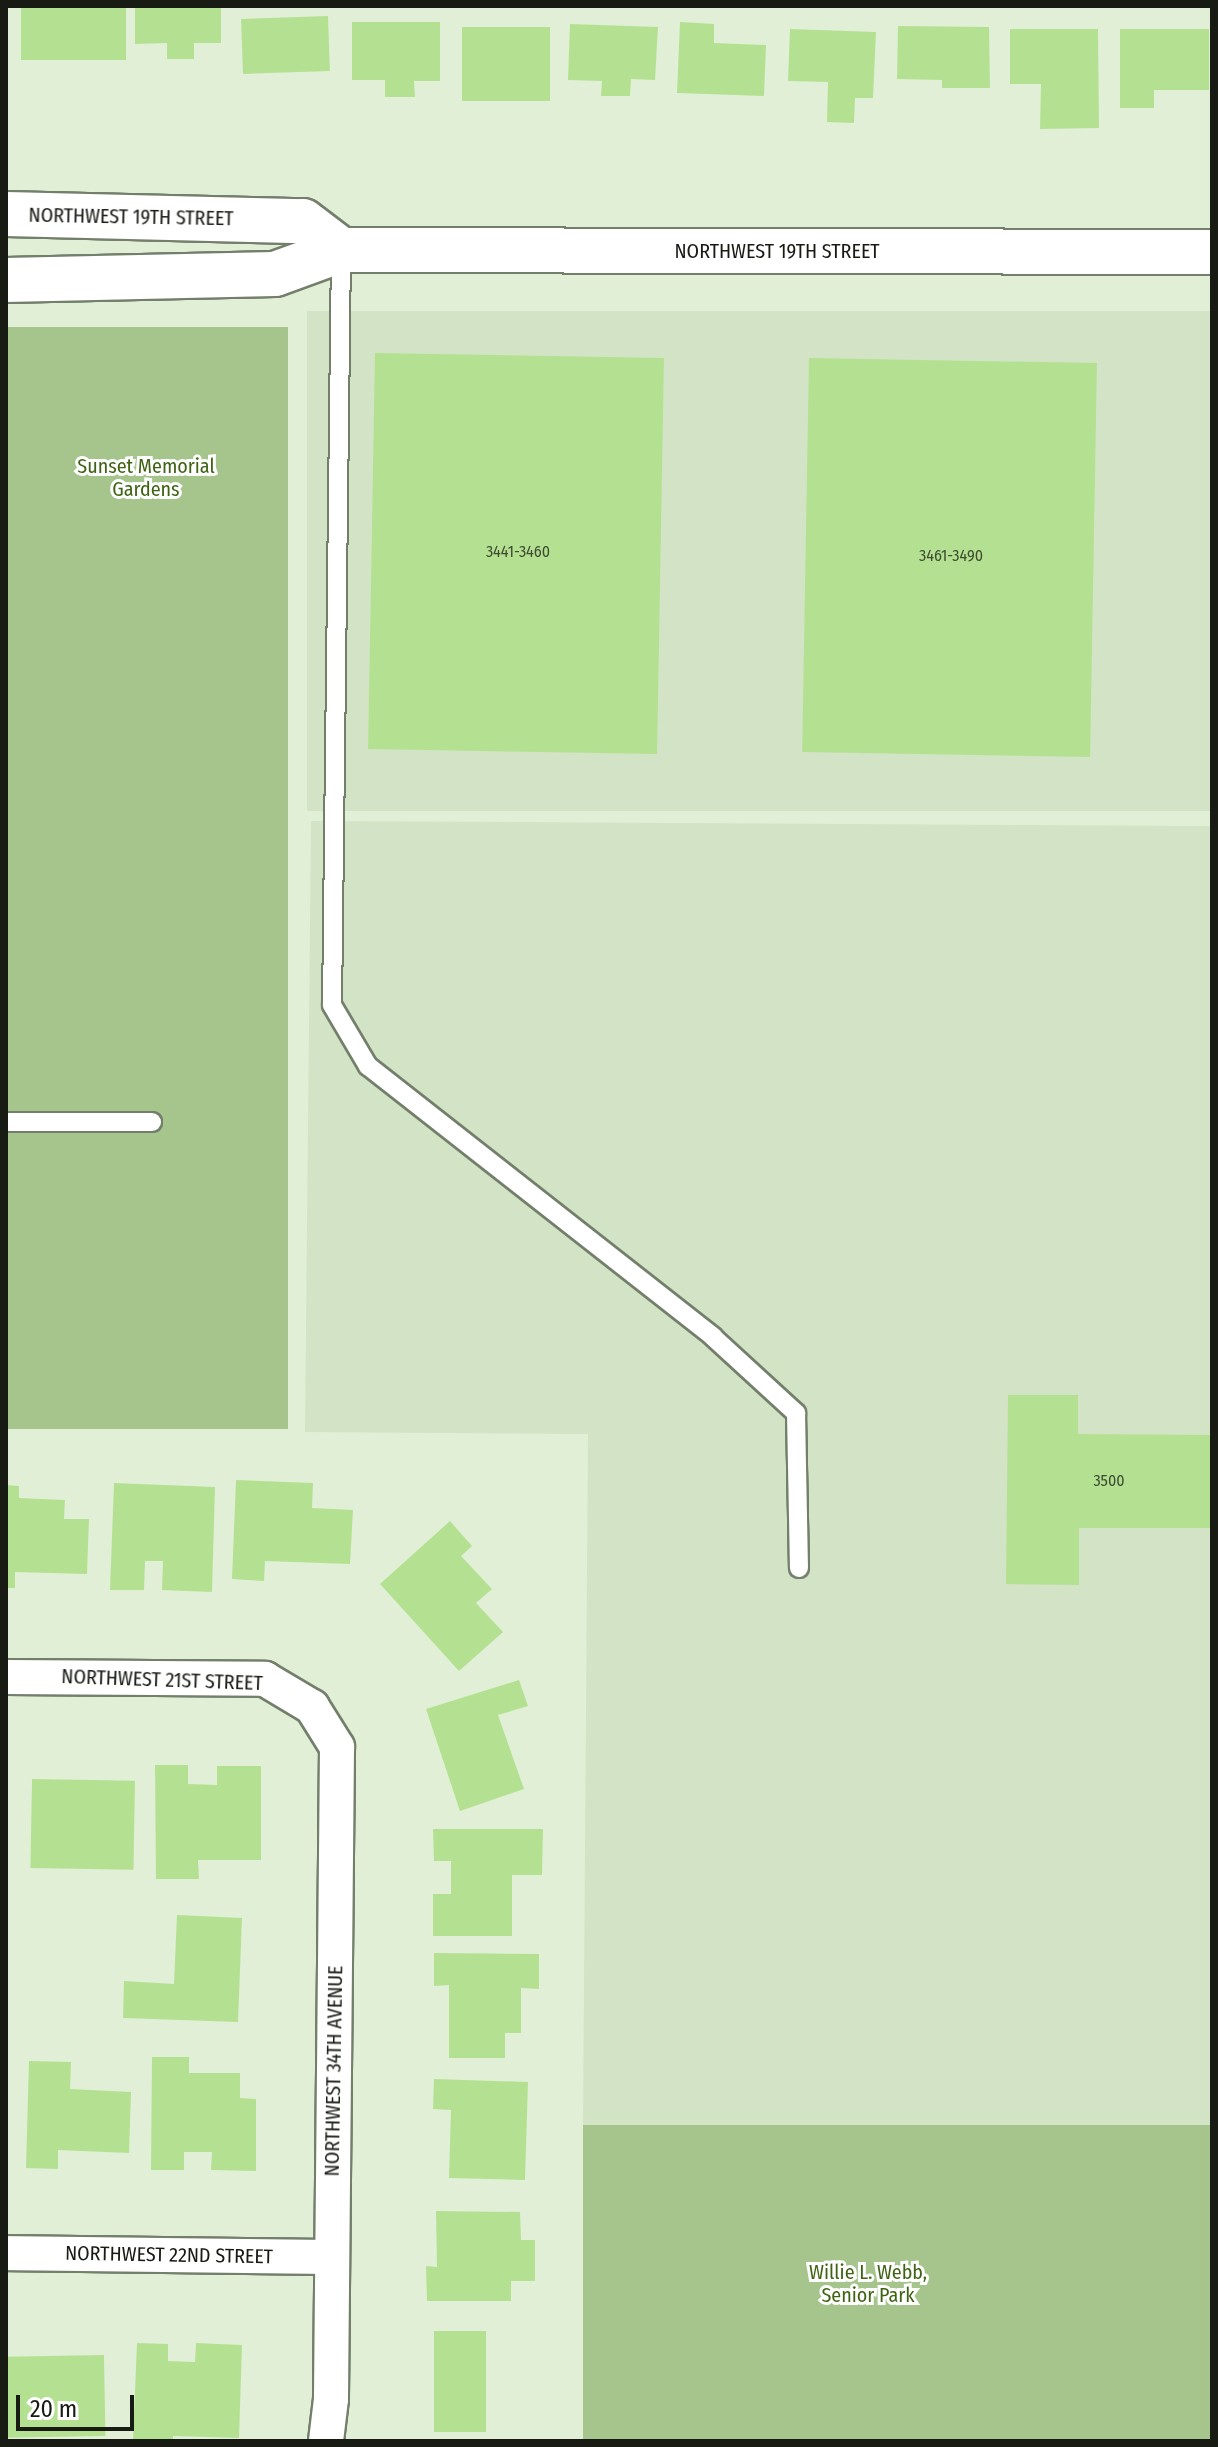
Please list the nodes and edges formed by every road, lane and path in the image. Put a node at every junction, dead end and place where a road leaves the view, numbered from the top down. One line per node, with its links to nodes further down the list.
1 (6, 214): 2 (street, NORTHWEST 19TH STREET)
2 (341, 250): 3 (street, NORTHWEST 19TH STREET); 4 (street, NORTHWEST 19TH STREET); 7 (lane)
3 (1212, 252)
4 (6, 280)
5 (6, 1122): 6 (lane)
6 (152, 1122)
7 (799, 1568)
8 (6, 1677): 9 (street, NORTHWEST 21ST STREET)
9 (312, 1707): 11 (street, NORTHWEST 34TH AVENUE)
10 (6, 2253): 11 (street, NORTHWEST 22ND STREET)
11 (332, 2257): 12 (street, NORTHWEST 34TH AVENUE)
12 (326, 2441)

